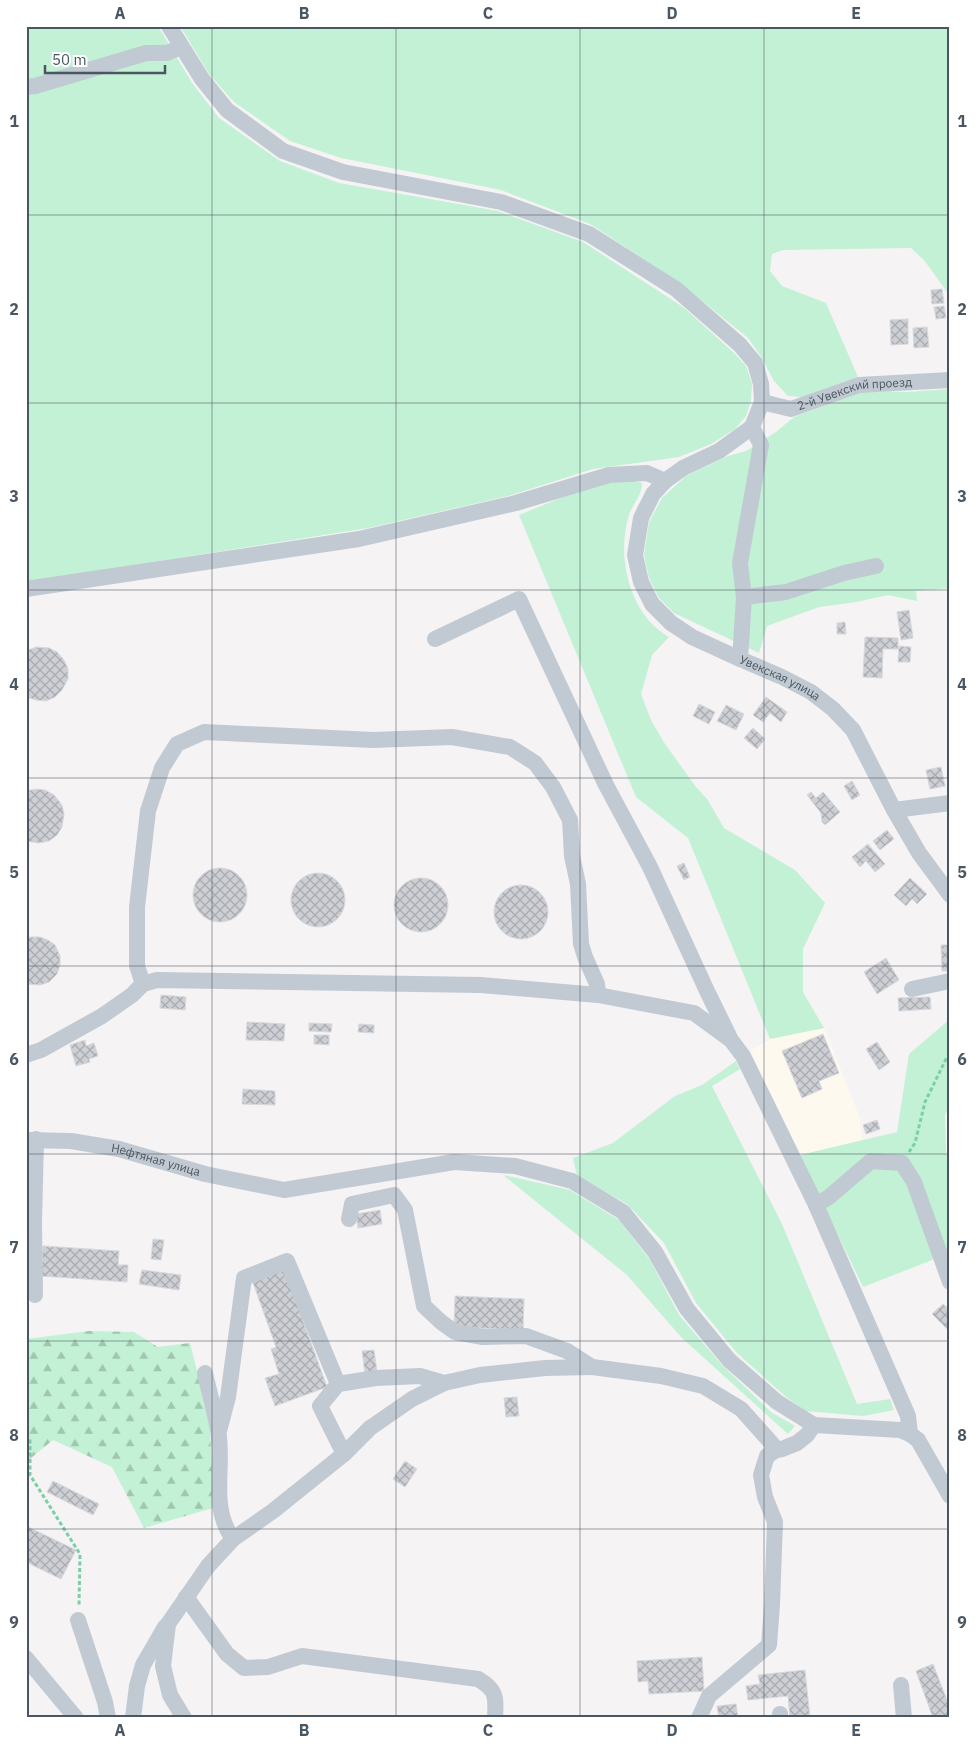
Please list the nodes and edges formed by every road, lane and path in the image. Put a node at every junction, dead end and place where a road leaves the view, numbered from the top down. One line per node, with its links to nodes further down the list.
1 (169, 26): 2 (street)
2 (181, 47): 3 (street); 5 (street)
3 (26, 87)
4 (950, 380): 5 (street, 2-й Увекский проезд)
5 (762, 402): 6 (street)
6 (752, 427): 7 (street, Увекская улица); 10 (street)
7 (665, 481): 9 (street); 12 (street, Увекская улица)
8 (876, 566): 10 (street)
9 (26, 589)
10 (744, 596): 12 (street)
11 (435, 639): 20 (street)
12 (740, 659): 14 (street, Увекская улица)
13 (950, 803): 14 (street)
14 (894, 810): 15 (street, Увекская улица)
15 (950, 896)
16 (950, 981): 18 (street)
17 (143, 984): 19 (street); 19 (street); 21 (street)
18 (912, 989)
19 (598, 995): 20 (street)
20 (732, 1040): 25 (street)
21 (26, 1055)
22 (950, 1056): 24 (path)
23 (31, 1139): 28 (street); 33 (street, Нефтяная улица)
24 (902, 1163): 25 (street); 27 (street)
25 (816, 1205): 36 (street)
26 (349, 1220): 29 (street)
27 (950, 1282)
28 (35, 1295)
29 (592, 1367): 31 (street); 37 (street)
30 (205, 1373): 34 (street)
31 (444, 1383): 32 (street); 38 (street)
32 (338, 1384): 34 (street); 38 (street)
33 (814, 1425): 36 (street); 37 (street)
34 (219, 1431): 40 (street)
35 (26, 1434): 42 (path)
36 (910, 1434): 39 (street)
37 (776, 1450): 51 (street)
38 (344, 1454): 40 (street)
39 (950, 1496)
40 (233, 1539): 41 (street)
41 (186, 1597): 43 (street); 50 (street)
42 (78, 1620): 47 (street)
43 (168, 1624): 48 (street); 49 (street)
44 (26, 1658): 46 (street)
45 (901, 1685): 52 (street)
46 (76, 1718)
47 (108, 1718)
48 (133, 1718)
49 (184, 1718)
50 (495, 1718)
51 (699, 1718)
52 (904, 1718)

